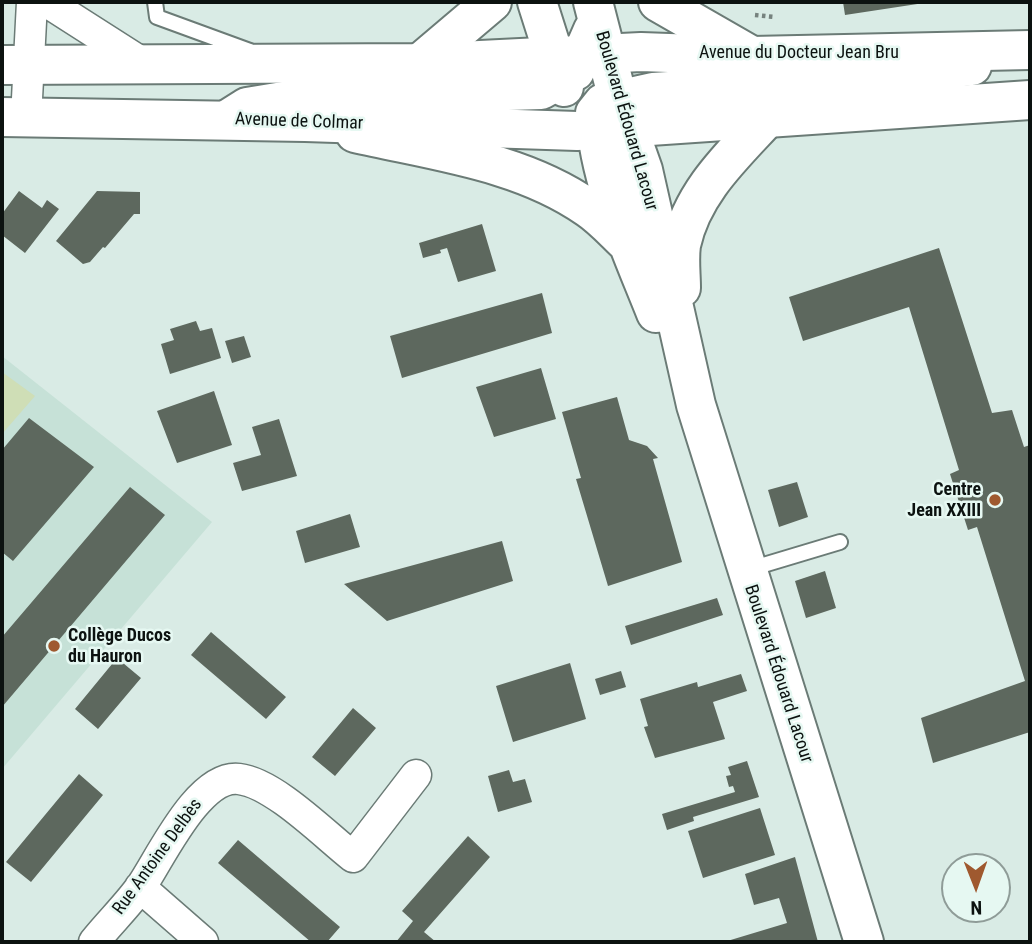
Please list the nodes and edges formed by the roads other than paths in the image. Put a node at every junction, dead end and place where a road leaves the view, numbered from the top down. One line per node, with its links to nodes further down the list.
1 (32, 2): 14 (street)
2 (47, 2): 15 (street)
3 (155, 2): 12 (lane)
4 (492, 2): 13 (main road)
5 (537, 2): 11 (main road, Boulevard Édouard Lacour)
6 (552, 2): 11 (main road, Boulevard Édouard Lacour)
7 (592, 2): 11 (main road, Boulevard Édouard Lacour)
8 (658, 2): 10 (main road)
9 (1030, 50): 10 (main road, Avenue du Docteur Jean Bru); 19 (main road)
10 (752, 56): 11 (main road, Avenue du Docteur Jean Bru)
11 (575, 61): 13 (main road); 19 (main road, Boulevard Édouard Lacour); 19 (main road, Boulevard Édouard Lacour); 20 (main road)
12 (281, 62): 13 (main road); 15 (main road)
13 (420, 63)
14 (15, 66): 15 (main road); 18 (street)
15 (148, 66)
16 (1030, 100): 17 (main road)
17 (768, 117): 19 (main road); 23 (main road)
18 (14, 118): 20 (main road, Avenue de Colmar)
19 (605, 119): 21 (main road, Avenue de Colmar); 22 (main road, Boulevard Édouard Lacour); 23 (main road, Boulevard Édouard Lacour)
20 (226, 120): 21 (main road, Avenue de Colmar)
21 (305, 121): 22 (main road)
22 (628, 244): 23 (main road, Boulevard Édouard Lacour)
23 (696, 405): 25 (main road, Boulevard Édouard Lacour)
24 (840, 542): 25 (lane)
25 (745, 570): 30 (main road, Boulevard Édouard Lacour)
26 (416, 775): 27 (street, Rue Antoine Delbès)
27 (141, 887): 28 (street, Rue Antoine Delbès); 29 (street)
28 (94, 942)
29 (204, 942)
30 (864, 942)

